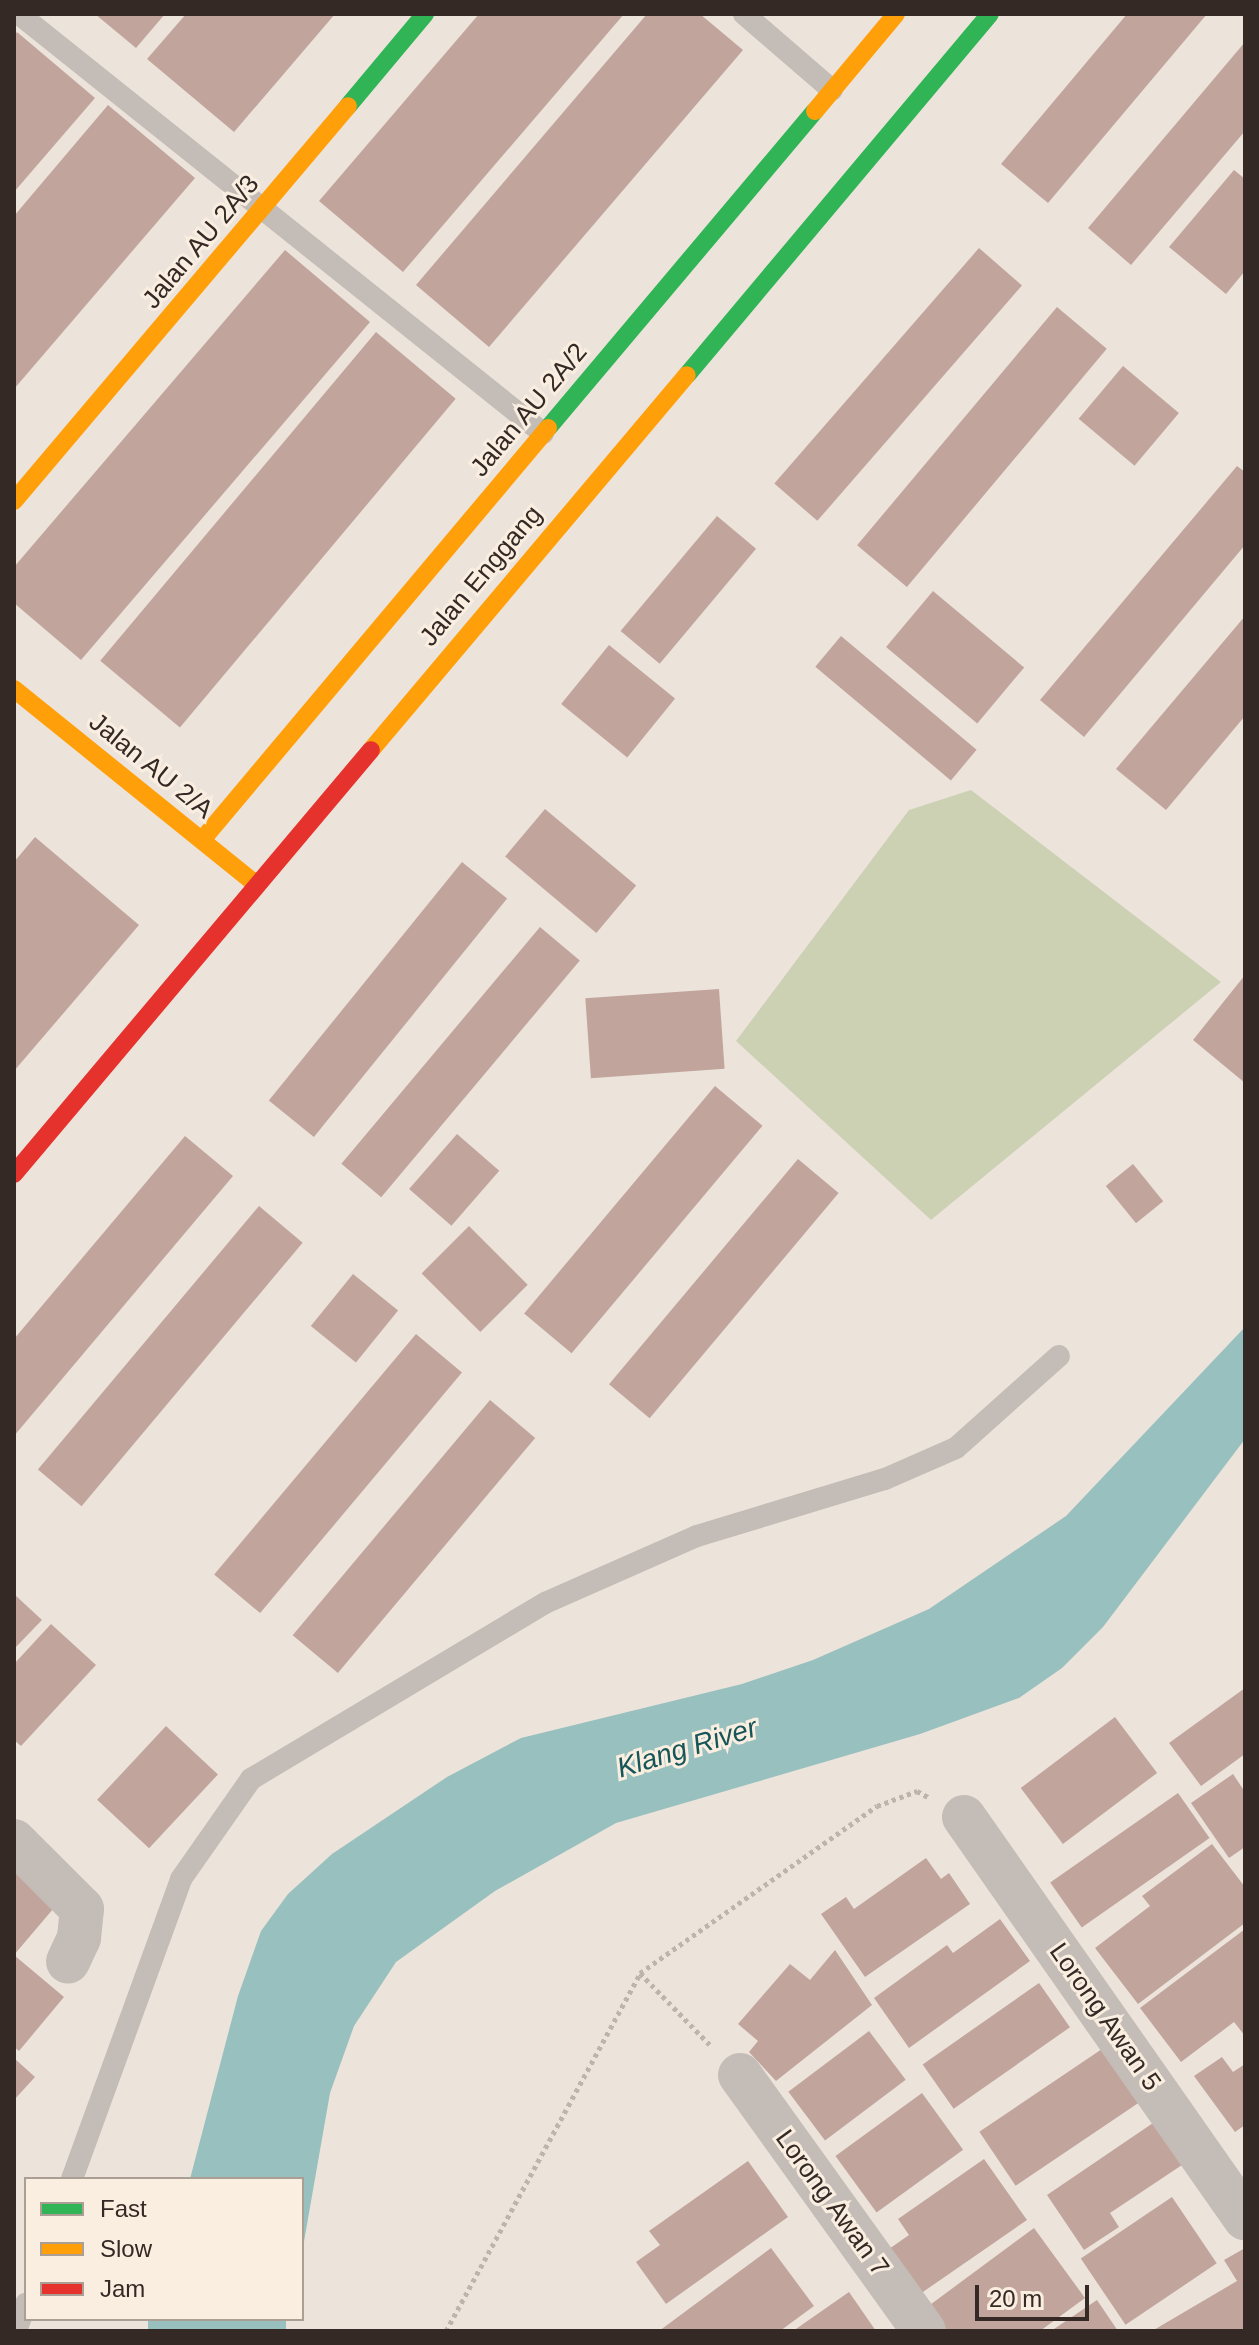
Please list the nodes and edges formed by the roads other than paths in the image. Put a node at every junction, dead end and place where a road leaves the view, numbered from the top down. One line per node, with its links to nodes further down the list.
1 (19, 14): 7 (lane)
2 (425, 14): 7 (street, Jalan AU 2A/3)
3 (744, 14): 6 (lane)
4 (896, 14): 6 (street, Jalan AU 2A/2)
5 (990, 14): 12 (street, Jalan Enggang)
6 (832, 90): 8 (street, Jalan AU 2A/2)
7 (262, 209): 8 (lane); 9 (street, Jalan AU 2A/3)
8 (543, 433): 11 (street, Jalan AU 2A/2)
9 (14, 501)
10 (14, 689): 11 (street, Jalan AU 2/A)
11 (202, 840): 12 (street, Jalan AU 2/A)
12 (256, 884): 13 (street, Jalan Enggang)
13 (14, 1174)
14 (1059, 1356): 19 (lane)
15 (964, 1817): 20 (street, Lorong Awan 5)
16 (14, 1841): 17 (street)
17 (68, 1962)
18 (740, 2075): 23 (street, Lorong Awan 7)
19 (73, 2177)
20 (1245, 2218)
21 (24, 2309): 22 (lane)
22 (16, 2331)
23 (924, 2331)

